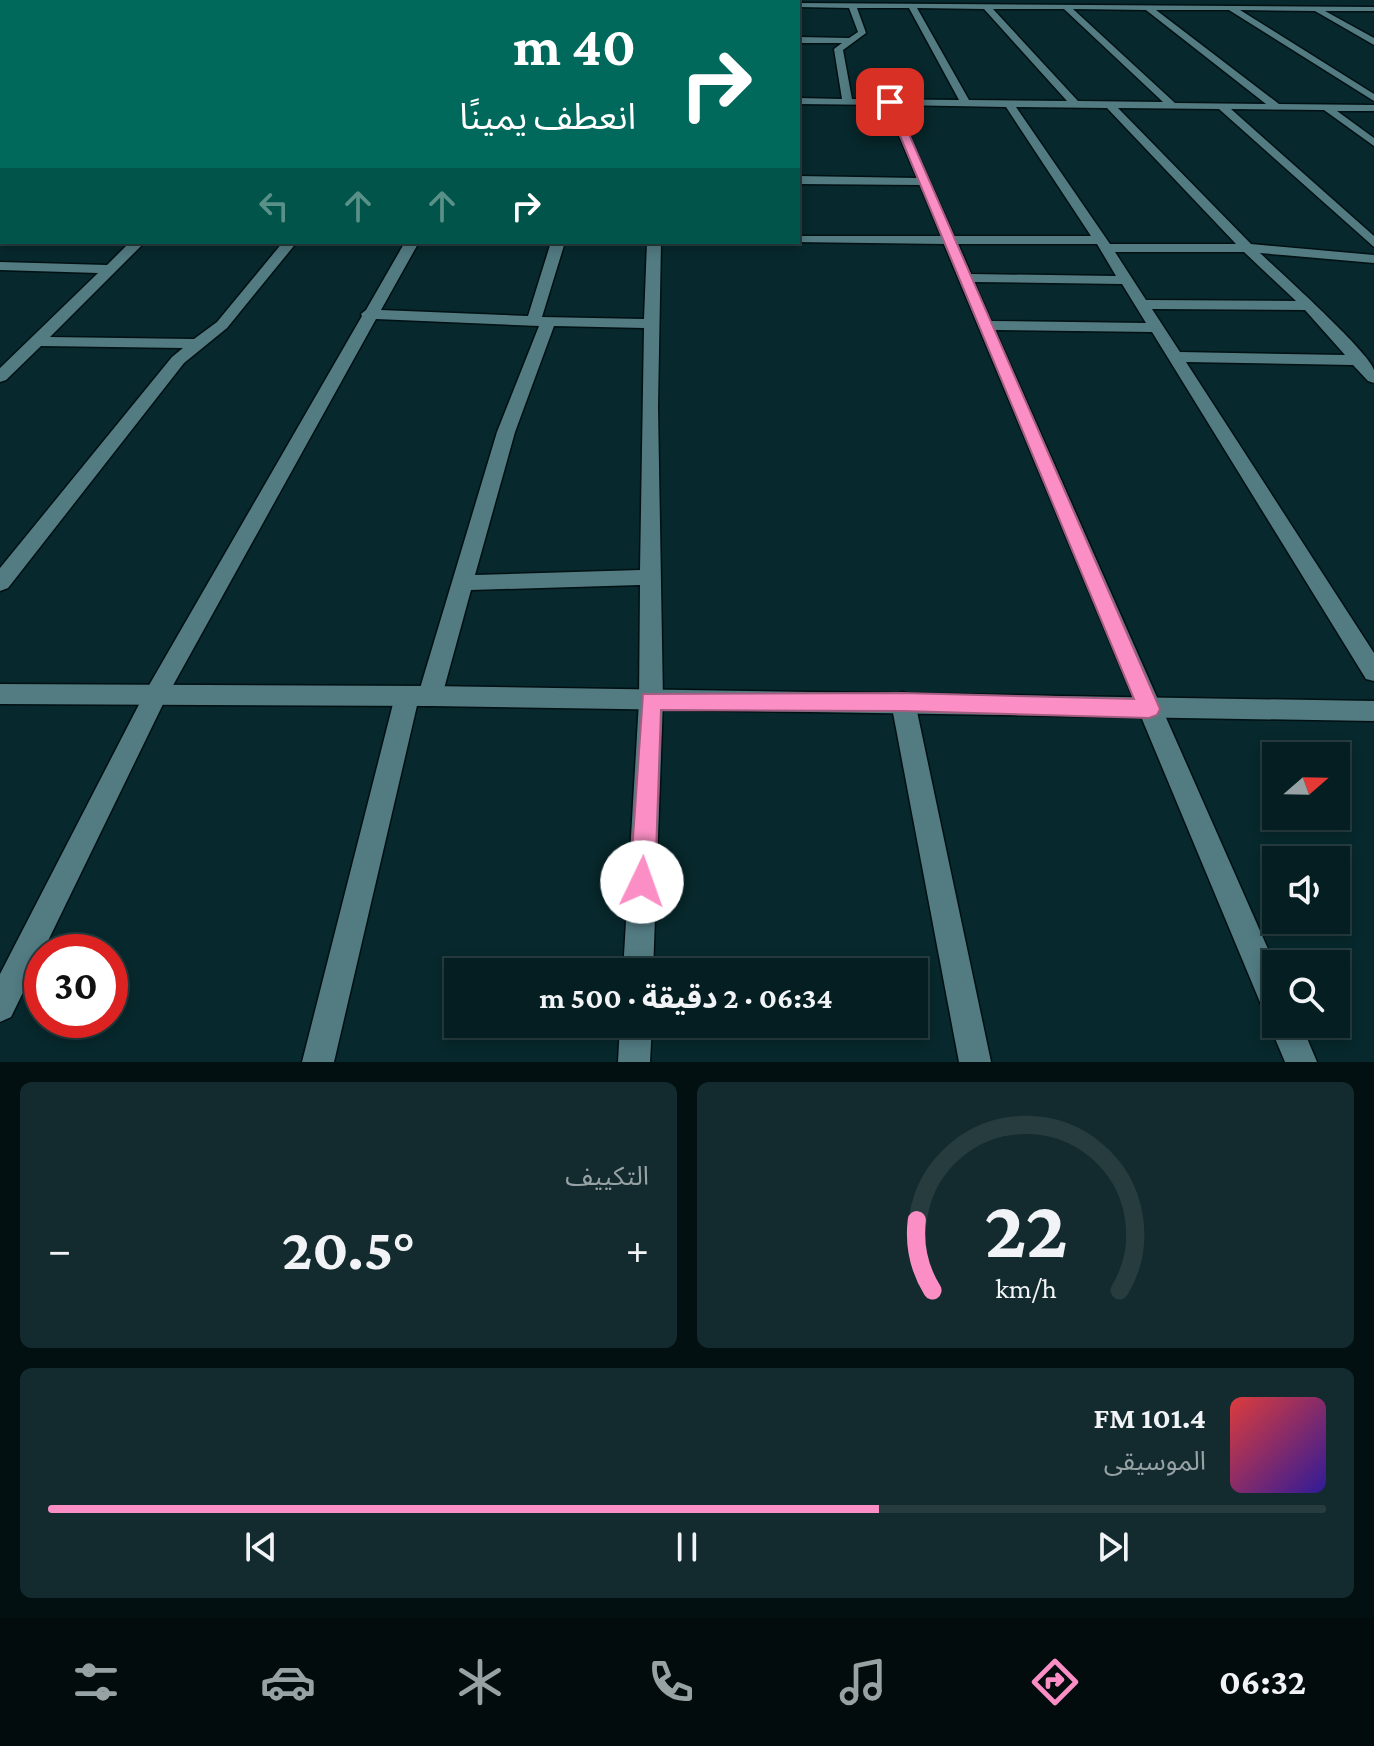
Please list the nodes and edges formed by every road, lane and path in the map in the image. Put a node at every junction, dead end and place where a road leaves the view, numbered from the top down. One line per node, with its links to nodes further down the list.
1 (1124, 0): 4 (street)
2 (814, 3): 5 (street)
3 (895, 3): 5 (street); 6 (street)
4 (1062, 4): 7 (street); 8 (street); 12 (street)
5 (852, 6): 17 (street)
6 (912, 6): 7 (street); 23 (street)
7 (986, 6): 25 (street)
8 (1147, 7): 9 (street); 15 (street)
9 (1231, 8): 10 (street); 19 (street)
10 (1314, 8): 11 (street); 18 (street)
11 (1374, 9)
12 (1080, 19): 13 (street); 27 (street)
13 (1094, 19)
14 (1149, 20): 15 (street)
15 (1163, 20): 29 (street)
16 (800, 40): 17 (street)
17 (846, 40): 21 (street)
18 (1374, 42)
19 (1374, 98)
20 (800, 101): 21 (street)
21 (847, 101): 22 (street)
22 (890, 102): 23 (street); 34 (street)
23 (965, 102): 24 (street)
24 (1009, 103): 25 (street); 43 (street)
25 (1075, 104): 26 (street)
26 (1110, 105): 27 (street); 44 (street)
27 (1172, 105): 28 (street)
28 (1221, 106): 29 (street); 37 (street)
29 (1277, 107): 30 (street)
30 (1326, 107): 31 (street); 32 (street)
31 (1374, 108)
32 (1374, 143)
33 (800, 180): 34 (street)
34 (925, 182): 35 (street)
35 (949, 239): 36 (street); 43 (street); 48 (street)
36 (800, 240)
37 (1374, 243)
38 (136, 244): 47 (street)
39 (288, 244): 58 (street)
40 (411, 244): 52 (street)
41 (558, 244): 53 (street)
42 (654, 244): 54 (street)
43 (1102, 244): 44 (street); 49 (street)
44 (1247, 248): 45 (street); 51 (street)
45 (1374, 259)
46 (0, 266): 47 (street)
47 (108, 269): 57 (street)
48 (966, 278): 49 (street); 55 (street)
49 (1125, 280): 50 (street)
50 (1141, 304): 51 (street); 56 (street)
51 (1309, 306): 60 (street)
52 (368, 314): 53 (street); 69 (street)
53 (540, 323): 54 (street); 66 (street)
54 (652, 324): 64 (street)
55 (987, 325): 56 (street); 73 (street)
56 (1157, 328): 59 (street)
57 (37, 341): 58 (street); 61 (street)
58 (201, 344): 65 (street)
59 (1176, 357): 60 (street); 67 (street)
60 (1359, 360): 63 (street)
61 (8, 362): 62 (street)
62 (0, 377)
63 (1374, 378)
64 (650, 577): 66 (street); 71 (street)
65 (0, 583)
66 (463, 583): 70 (street)
67 (1374, 672)
68 (0, 694): 69 (street)
69 (156, 694): 70 (street); 77 (street)
70 (418, 696): 71 (street); 80 (street)
71 (651, 701): 72 (street); 75 (street)
72 (903, 702): 73 (street); 82 (street)
73 (1149, 709): 74 (street); 76 (street)
74 (1374, 711)
75 (639, 958)
76 (1262, 971)
77 (0, 1006)
78 (635, 1038): 81 (street)
79 (1291, 1038): 83 (street)
80 (318, 1062)
81 (634, 1062)
82 (975, 1062)
83 (1301, 1062)

